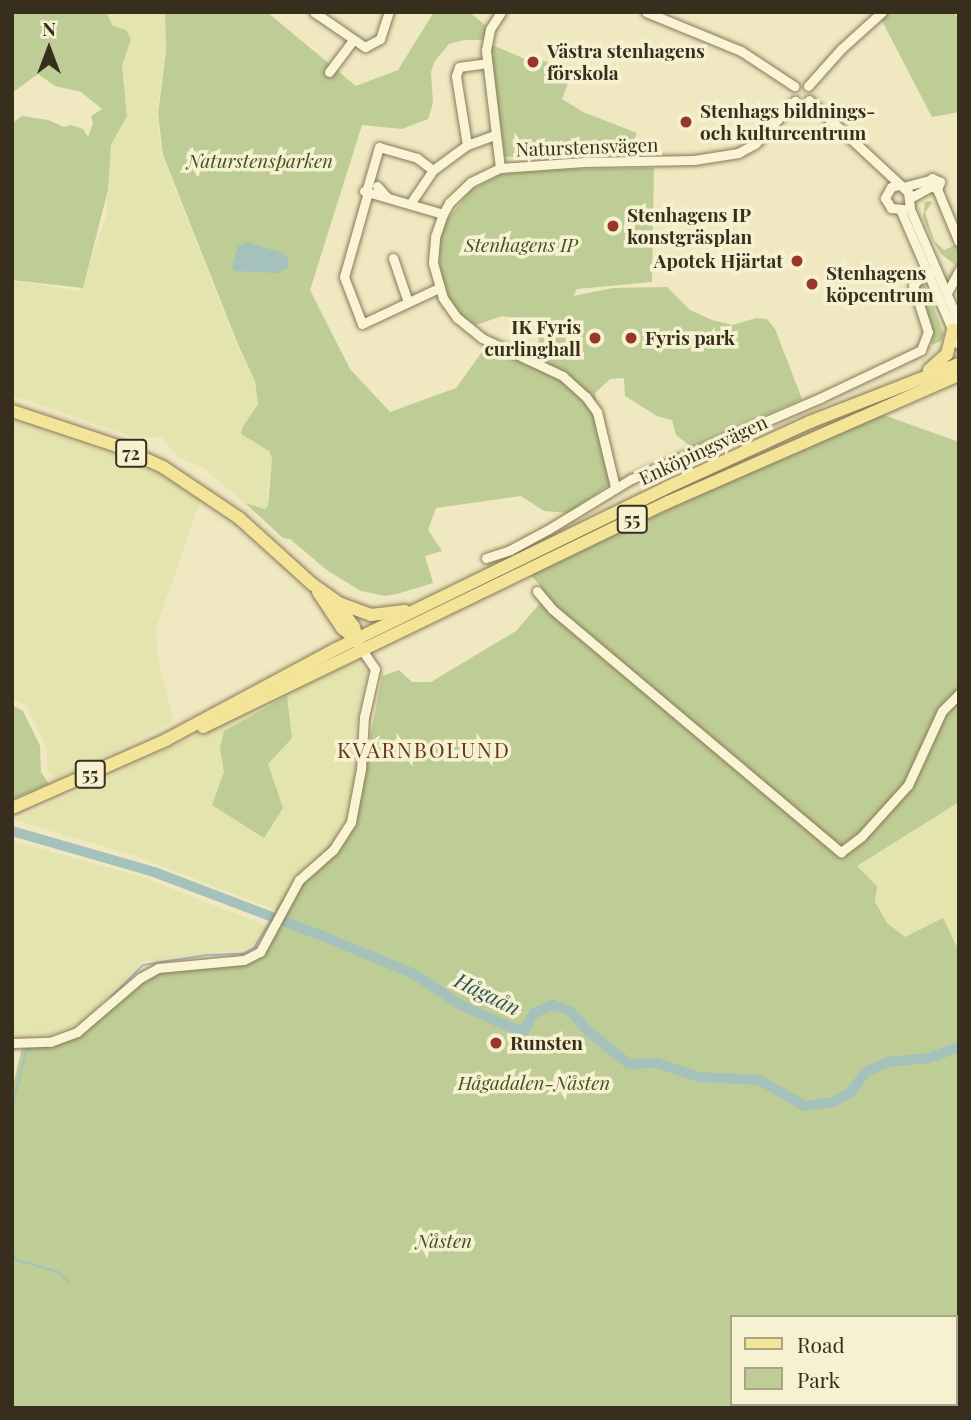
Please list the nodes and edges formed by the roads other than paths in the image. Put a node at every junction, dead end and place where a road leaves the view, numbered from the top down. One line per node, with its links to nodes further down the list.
1 (314, 12): 6 (street)
2 (389, 12): 6 (street)
3 (500, 12): 7 (street)
4 (646, 12): 9 (street)
5 (877, 14): 10 (street)
6 (352, 41): 8 (street)
7 (486, 63): 13 (street); 14 (street)
8 (329, 72)
9 (794, 86): 10 (street); 12 (street)
10 (808, 86): 11 (street)
11 (809, 100): 12 (street); 15 (street)
12 (795, 101): 16 (street, Naturstensvägen)
13 (495, 135): 14 (street); 16 (street)
14 (467, 145): 17 (street)
15 (874, 163): 20 (street); 21 (street)
16 (500, 168): 26 (street, Naturstensvägen)
17 (433, 170): 22 (street); 24 (street)
18 (932, 185): 20 (street); 25 (street); 27 (street)
19 (377, 186): 23 (street)
20 (901, 186): 21 (street); 25 (street)
21 (887, 190): 25 (street)
22 (365, 191): 23 (street); 35 (street)
23 (387, 197): 24 (street)
24 (410, 204): 26 (street)
25 (906, 204): 30 (street)
26 (443, 214): 31 (street, Naturstensvägen)
27 (959, 242)
28 (393, 258): 33 (street)
29 (959, 270): 32 (street)
30 (933, 271): 32 (street); 36 (street); 42 (street)
31 (439, 288): 33 (street); 42 (street, Naturstensvägen)
32 (947, 293): 36 (street)
33 (408, 302): 35 (street)
34 (372, 312): 35 (street)
35 (384, 313)
36 (956, 327): 37 (street); 40 (main road)
37 (959, 345)
38 (959, 363): 40 (main road, Enköpingsvägen / 55)
39 (959, 375): 49 (main road, Enköpingsvägen / 55)
40 (918, 379): 47 (main road, Enköpingsvägen / 55)
41 (12, 411): 44 (main road, 72)
42 (615, 487): 43 (street)
43 (486, 558)
44 (312, 584): 46 (main road, 72); 48 (main road, 72)
45 (537, 591): 51 (street)
46 (334, 599): 47 (main road); 49 (main road, 72)
47 (435, 601): 49 (main road, Enköpingsvägen / 55)
48 (342, 628): 49 (main road, 72); 50 (main road)
49 (359, 645): 50 (main road, 55); 52 (main road, 55); 54 (street)
50 (336, 649): 52 (main road, 55)
51 (959, 694)
52 (166, 740): 53 (main road, 55)
53 (12, 808)
54 (12, 1043)

